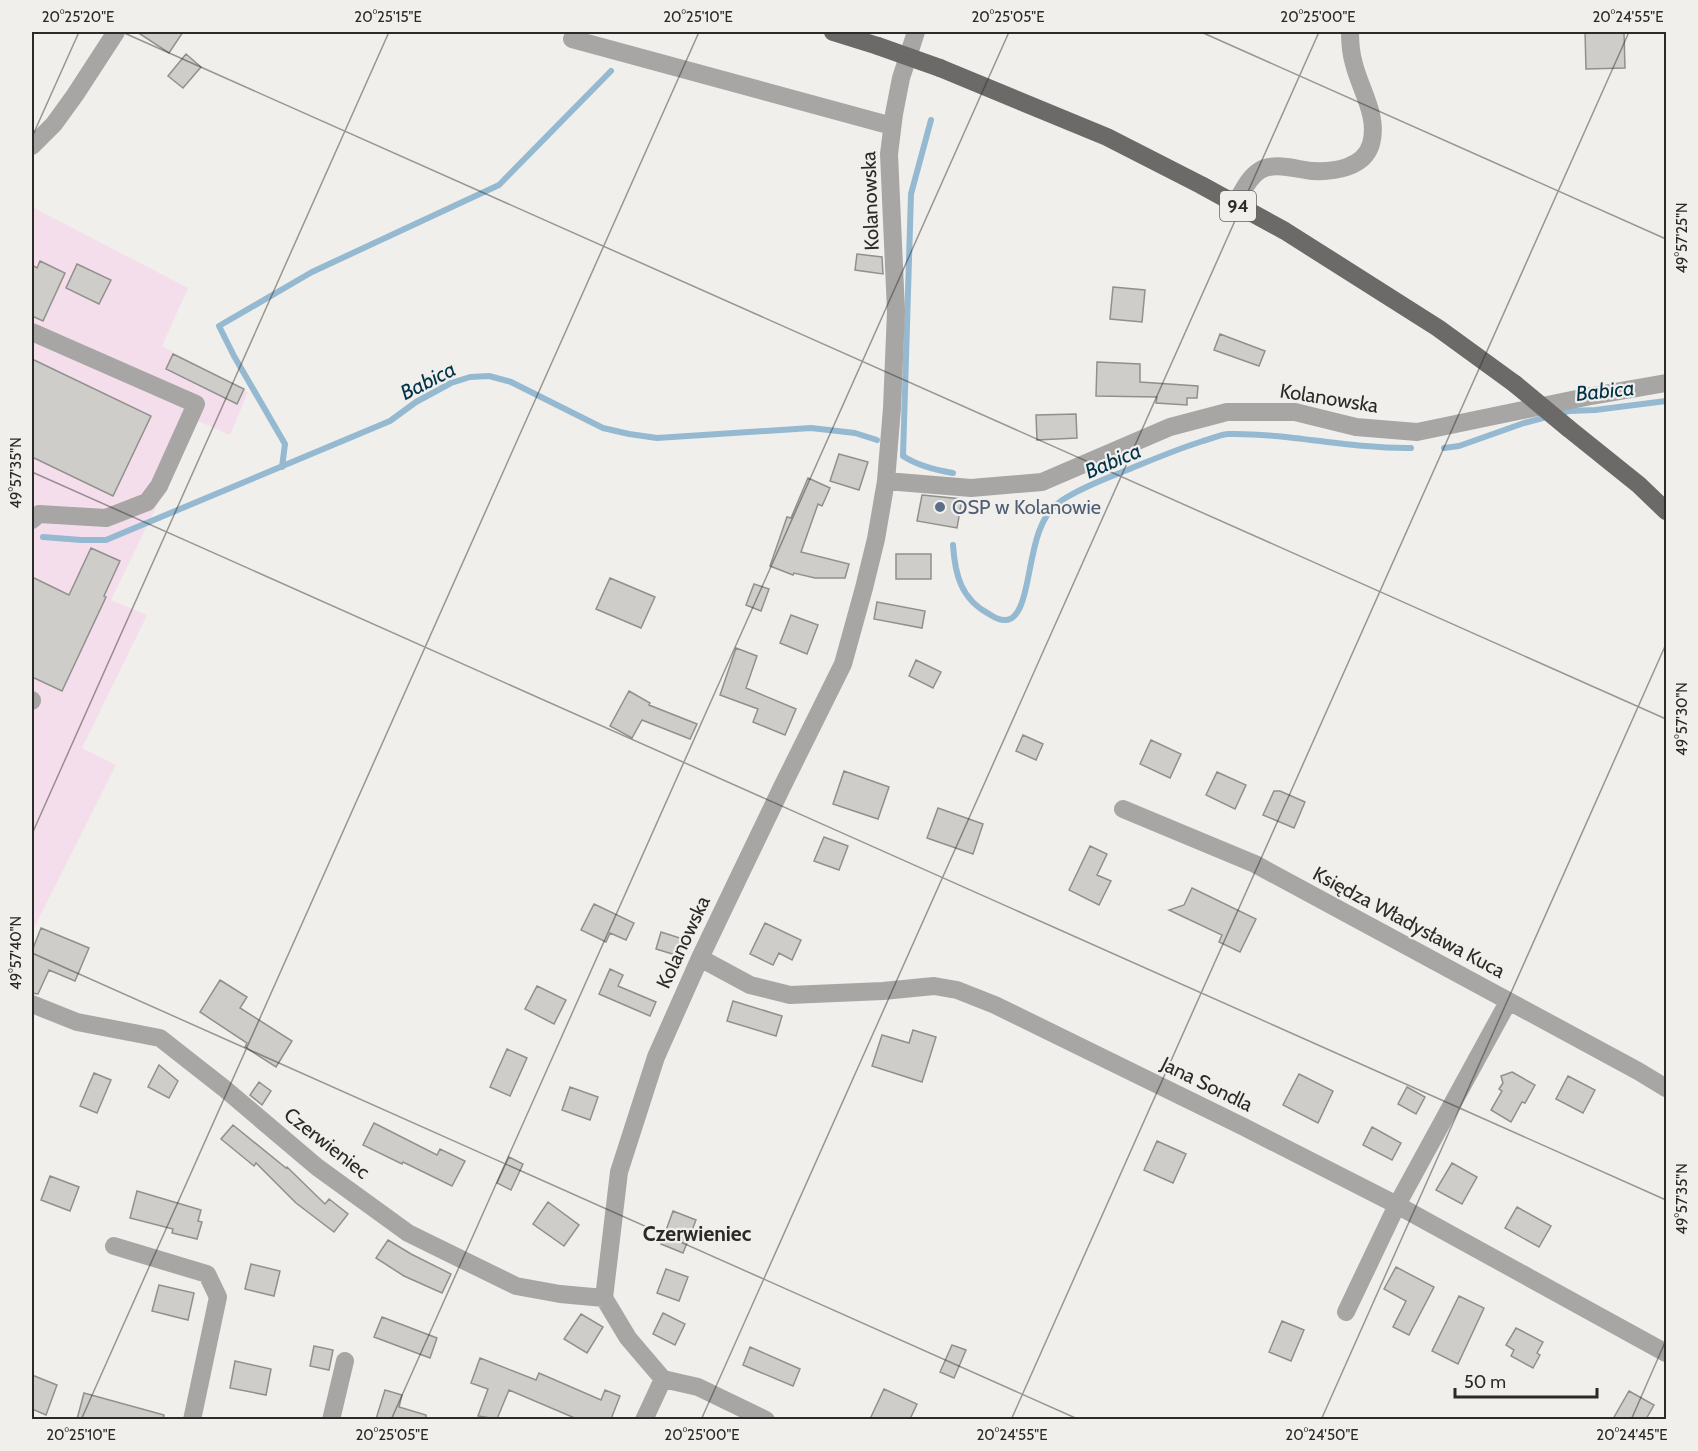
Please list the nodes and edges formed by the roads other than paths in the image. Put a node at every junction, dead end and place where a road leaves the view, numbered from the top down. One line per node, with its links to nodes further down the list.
1 (116, 32): 7 (street)
2 (834, 32): 8 (main road, 94, bridge)
3 (916, 32): 6 (street, Kolanowska)
4 (1350, 32): 8 (street)
5 (572, 39): 6 (street)
6 (892, 126): 11 (street, Kolanowska)
7 (32, 146)
8 (1235, 204): 12 (main road, 94, bridge)
9 (32, 332): 13 (street)
10 (1666, 383): 11 (street, Kolanowska)
11 (886, 481): 15 (street, Kolanowska)
12 (1666, 511)
13 (32, 520)
14 (1123, 809): 16 (street, Księdza Władysława Kuca)
15 (700, 958): 19 (street, Jana Sondla); 21 (street, Kolanowska)
16 (1508, 1002): 18 (street, Księdza Władysława Kuca); 19 (street)
17 (32, 1004): 21 (street, Czerwieniec)
18 (1666, 1088)
19 (1397, 1205): 22 (street); 23 (street, Jana Sondla)
20 (114, 1246): 26 (street)
21 (604, 1298): 25 (street)
22 (1346, 1312)
23 (1666, 1353)
24 (345, 1361): 27 (street)
25 (663, 1379): 28 (street); 29 (street)
26 (192, 1419)
27 (331, 1419)
28 (644, 1419)
29 (766, 1419)

